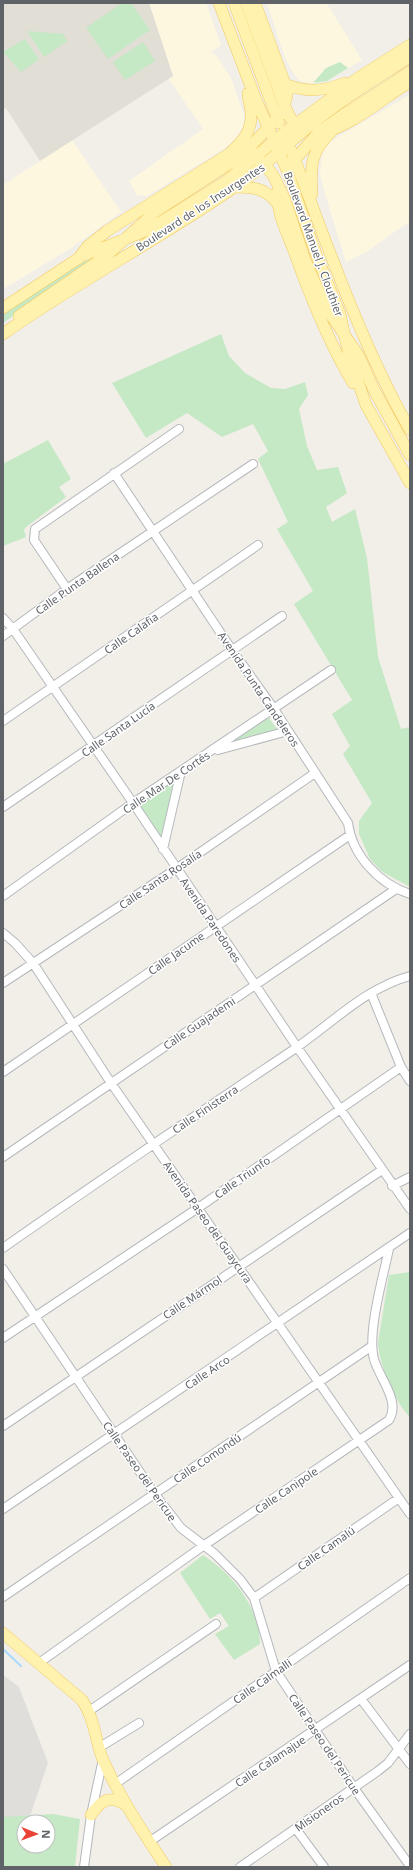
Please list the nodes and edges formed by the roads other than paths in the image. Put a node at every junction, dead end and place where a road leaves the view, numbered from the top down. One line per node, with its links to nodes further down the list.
1 (219, 3): 9 (main road, Boulevard Manuel J. Clouthier)
2 (234, 3): 13 (main road, Boulevard Manuel J. Clouthier)
3 (246, 3): 12 (main road)
4 (255, 3): 11 (main road)
5 (410, 45): 8 (main road, Boulevard de los Insurgentes)
6 (410, 57): 14 (main road, Boulevard de los Insurgentes)
7 (410, 72): 18 (main road)
8 (358, 78): 11 (main road); 14 (main road, Boulevard de los Insurgentes)
9 (249, 82): 15 (main road, Boulevard Manuel J. Clouthier); 23 (main road)
10 (410, 82): 16 (main road)
11 (285, 84): 12 (main road)
12 (284, 108): 13 (main road); 14 (main road)
13 (277, 118): 15 (main road); 17 (main road, Boulevard Manuel J. Clouthier)
14 (301, 127): 17 (main road, Boulevard de los Insurgentes); 18 (main road); 20 (main road, Boulevard de los Insurgentes)
15 (268, 129): 19 (main road, Boulevard Manuel J. Clouthier); 21 (main road)
16 (333, 130): 18 (main road); 30 (main road)
17 (284, 133): 19 (main road, Boulevard de los Insurgentes); 20 (main road, Boulevard Manuel J. Clouthier)
18 (318, 133): 24 (main road)
19 (274, 142): 22 (main road, Boulevard Manuel J. Clouthier); 25 (main road, Boulevard de los Insurgentes)
20 (289, 144): 22 (main road, Boulevard de los Insurgentes); 24 (main road, Boulevard Manuel J. Clouthier)
21 (246, 151): 23 (main road); 25 (main road); 31 (main road)
22 (279, 153): 25 (main road, Boulevard de los Insurgentes); 26 (main road, Boulevard Manuel J. Clouthier)
23 (229, 154): 32 (main road)
24 (295, 159): 26 (main road); 30 (main road, Boulevard Manuel J. Clouthier)
25 (261, 161): 27 (main road); 28 (main road, Boulevard de los Insurgentes); 31 (main road, Boulevard de los Insurgentes)
26 (287, 170): 27 (main road); 35 (main road, Boulevard Manuel J. Clouthier)
27 (279, 185): 29 (main road); 35 (main road)
28 (235, 187): 29 (main road); 34 (main road, Boulevard de los Insurgentes)
29 (278, 204): 36 (main road)
30 (313, 204): 38 (main road, Boulevard Manuel J. Clouthier)
31 (123, 240): 32 (main road, Boulevard de los Insurgentes); 34 (main road)
32 (78, 259): 33 (main road, Boulevard de los Insurgentes)
33 (3, 308)
34 (4, 334)
35 (345, 337): 36 (main road, Boulevard Manuel J. Clouthier); 39 (main road)
36 (366, 405): 42 (main road, Boulevard Manuel J. Clouthier)
37 (179, 429): 41 (street)
38 (410, 430)
39 (410, 455)
40 (253, 464): 43 (street, Calle Punta Ballena)
41 (114, 473): 43 (street, Avenida Punta Candeleros); 45 (street)
42 (410, 483)
43 (152, 532): 45 (street, Calle Punta Ballena); 46 (street, Avenida Punta Candeleros)
44 (258, 546): 46 (street, Calle Calafia)
45 (67, 589): 49 (street, Calle Punta Ballena)
46 (192, 590): 51 (street, Avenida Punta Candeleros); 53 (street, Calle Calafia)
47 (282, 616): 51 (street, Calle Santa Lucía)
48 (3, 618): 49 (street, Avenida Paredones)
49 (13, 629): 50 (street, Calle Punta Ballena); 53 (street, Avenida Paredones)
50 (3, 636)
51 (232, 650): 54 (street, Avenida Punta Candeleros); 57 (street, Calle Santa Lucía)
52 (331, 670): 54 (street, Calle Mar De Cortés)
53 (53, 688): 55 (street, Calle Calafia); 57 (street, Avenida Paredones)
54 (274, 709): 56 (street, Avenida Punta Candeleros); 58 (street, Calle Mar De Cortés)
55 (3, 721)
56 (288, 731): 58 (street); 60 (street, Avenida Punta Candeleros)
57 (93, 746): 61 (street, Avenida Paredones); 62 (street, Calle Santa Lucía)
58 (210, 752): 59 (street, Calle Mar De Cortés)
59 (181, 772): 61 (street, Calle Mar De Cortés); 64 (street)
60 (315, 773): 63 (street, Avenida Punta Candeleros); 65 (street, Calle Santa Rosalía)
61 (133, 803): 64 (street, Avenida Paredones); 68 (street, Calle Mar De Cortés)
62 (3, 807)
63 (350, 835): 66 (street, Avenida Punta Candeleros); 69 (street, Calle Jacume)
64 (163, 849): 65 (street, Avenida Paredones)
65 (176, 869): 69 (street, Avenida Paredones); 71 (street, Calle Santa Rosalía)
66 (396, 889): 67 (street, Avenida Punta Candeleros); 74 (street, Calle Guajademi)
67 (410, 894)
68 (3, 896)
69 (215, 926): 74 (street, Avenida Paredones); 76 (street, Calle Jacume)
70 (3, 933): 71 (street, Avenida Paseo del Guaycura)
71 (32, 963): 73 (street, Calle Santa Rosalía); 76 (street, Avenida Paseo del Guaycura)
72 (410, 976): 75 (street, Calle Finisterra)
73 (3, 983)
74 (256, 985): 77 (street, Avenida Paredones); 81 (street, Calle Guajademi)
75 (371, 993): 77 (street, Calle Finisterra); 78 (street)
76 (72, 1026): 79 (street, Calle Jacume); 81 (street, Avenida Paseo del Guaycura)
77 (297, 1047): 82 (street, Avenida Paredones); 83 (street, Calle Finisterra)
78 (401, 1067): 80 (street); 82 (street, Calle Triunfo)
79 (3, 1072)
80 (410, 1081)
81 (111, 1083): 83 (street, Avenida Paseo del Guaycura); 84 (street, Calle Guajademi)
82 (340, 1108): 85 (street, Avenida Paredones); 88 (street, Calle Triunfo)
83 (154, 1143): 88 (street, Avenida Paseo del Guaycura); 91 (street, Calle Finisterra)
84 (3, 1157)
85 (382, 1170): 87 (street, Avenida Paredones); 93 (street, Calle Mármol)
86 (410, 1177): 87 (street)
87 (392, 1186): 89 (street, Avenida Paredones)
88 (198, 1208): 93 (street, Avenida Paseo del Guaycura); 95 (street, Calle Triunfo)
89 (410, 1209)
90 (410, 1234): 92 (street, Calle Arco)
91 (3, 1248)
92 (389, 1249): 96 (street, Calle Arco); 98 (street, Calle Canipole)
93 (238, 1266): 96 (street, Avenida Paseo del Guaycura); 99 (street, Calle Mármol)
94 (3, 1269): 95 (street, Calle Paseo del Pericue)
95 (35, 1316): 97 (street, Calle Triunfo); 99 (street, Calle Paseo del Pericue)
96 (278, 1323): 100 (street, Avenida Paseo del Guaycura); 102 (street, Calle Arco)
97 (3, 1338)
98 (372, 1346): 100 (street, Calle Comondú); 103 (street, Calle Canipole)
99 (75, 1376): 101 (street, Calle Mármol); 102 (street, Calle Paseo del Pericue)
100 (319, 1382): 103 (street, Avenida Paseo del Guaycura); 104 (street, Calle Comondú)
101 (3, 1426)
102 (114, 1434): 104 (street, Calle Paseo del Pericue); 106 (street, Calle Arco)
103 (359, 1441): 105 (street, Avenida Paseo del Guaycura); 108 (street, Calle Canipole)
104 (154, 1493): 108 (street, Calle Paseo del Pericue); 110 (street, Calle Comondú)
105 (399, 1498): 107 (street, Avenida Paseo del Guaycura); 111 (street, Calle Camalú)
106 (3, 1509)
107 (410, 1514)
108 (204, 1546): 111 (street, Calle Paseo del Pericue); 114 (street, Calle Canipole)
109 (410, 1578): 116 (street, Calle Calmalli)
110 (3, 1597)
111 (254, 1598): 116 (street, Calle Paseo del Pericue)
112 (216, 1624): 118 (street)
113 (3, 1633): 114 (main road)
114 (39, 1663): 118 (main road)
115 (410, 1665): 117 (street, Calle Calamajue)
116 (276, 1671): 120 (street, Calle Paseo del Pericue); 126 (street, Calle Calmalli)
117 (361, 1699): 120 (street, Calle Calamajue); 123 (street)
118 (89, 1711): 122 (main road)
119 (139, 1723): 122 (street)
120 (315, 1730): 127 (street, Calle Paseo del Pericue); 131 (street, Calle Calamajue)
121 (410, 1734): 123 (street, Misioneros)
122 (100, 1747): 124 (main road)
123 (399, 1749): 125 (street); 127 (street, Misioneros)
124 (103, 1759): 126 (main road); 129 (street)
125 (410, 1764)
126 (114, 1784): 128 (main road)
127 (354, 1788): 130 (street, Misioneros); 132 (street, Calle Paseo del Pericue)
128 (126, 1804): 129 (main road); 131 (main road)
129 (91, 1815): 133 (street)
130 (296, 1829): 135 (street, Misioneros); 136 (street)
131 (149, 1842): 134 (main road)
132 (410, 1866)
133 (84, 1867)
134 (166, 1867)
135 (240, 1867)
136 (324, 1867)

